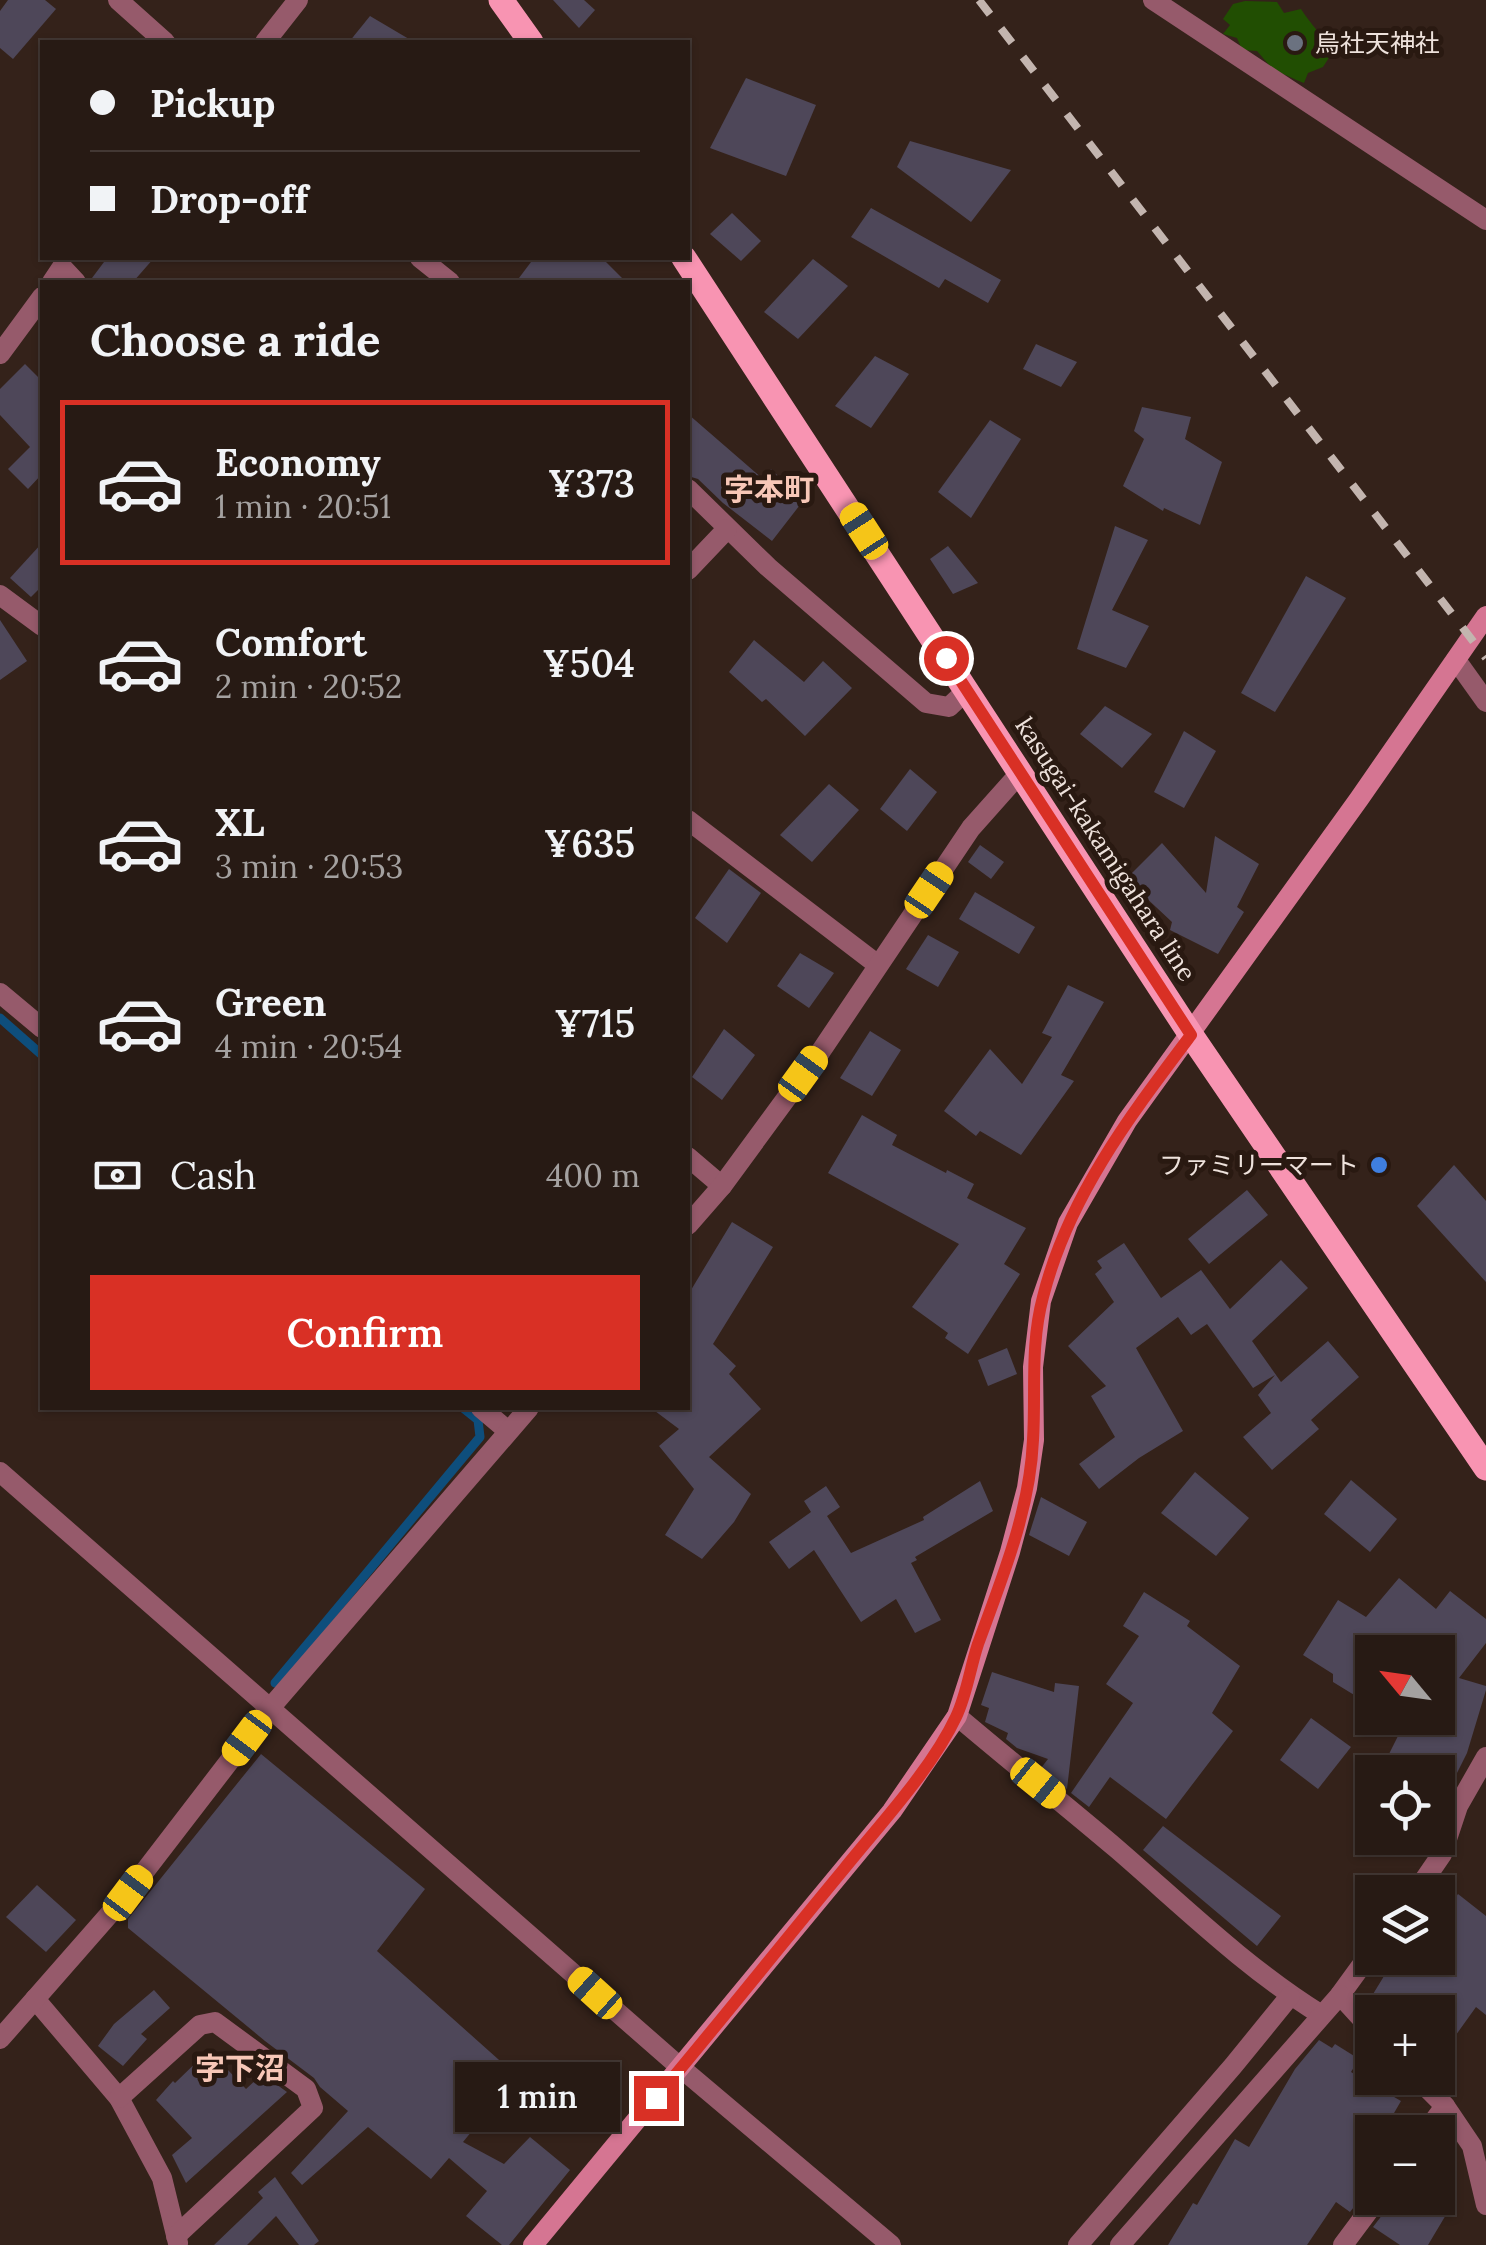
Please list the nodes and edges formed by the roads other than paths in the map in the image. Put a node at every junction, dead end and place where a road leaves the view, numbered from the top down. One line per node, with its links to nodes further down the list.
1 (118, 0): 5 (street)
2 (298, 0): 6 (street)
3 (501, 0): 7 (main road)
4 (1153, 0): 8 (street)
5 (164, 40)
6 (268, 40)
7 (531, 40)
8 (1486, 220)
9 (422, 260): 13 (street)
10 (685, 260): 23 (main road, kasugai-kakamigahara line)
11 (53, 280): 12 (street)
12 (74, 280)
13 (448, 280)
14 (40, 300): 15 (street)
15 (0, 354)
16 (690, 491): 17 (street)
17 (726, 529): 18 (street); 23 (street)
18 (690, 568)
19 (0, 594): 21 (street)
20 (1486, 616): 22 (street)
21 (40, 624)
22 (1456, 660): 24 (street); 30 (street)
23 (967, 690): 25 (main road, kasugai-kakamigahara line)
24 (1486, 702)
25 (1021, 772): 27 (street); 30 (main road, kasugai-kakamigahara line)
26 (690, 822): 27 (street)
27 (878, 965): 32 (street)
28 (0, 993): 29 (street)
29 (40, 1026)
30 (1191, 1035): 37 (main road, kasugai-kakamigahara line); 40 (street)
31 (690, 1159): 32 (street)
32 (722, 1186): 33 (street)
33 (690, 1222)
34 (483, 1410): 36 (street)
35 (526, 1410): 36 (street)
36 (508, 1430): 39 (street)
37 (1486, 1468)
38 (0, 1472): 39 (street)
39 (271, 1707): 46 (street); 50 (street)
40 (956, 1716): 45 (street); 50 (street)
41 (1486, 1756): 42 (street)
42 (1428, 1875)
43 (1355, 1974): 44 (street)
44 (1340, 1995): 47 (street); 48 (street)
45 (1290, 1996): 48 (street); 60 (street)
46 (34, 1999): 49 (street); 52 (street)
47 (1355, 2011)
48 (1320, 2014): 61 (street)
49 (0, 2039)
50 (681, 2068): 58 (street); 59 (street)
51 (1434, 2095): 53 (street)
52 (119, 2098): 57 (street); 57 (street)
53 (1445, 2106): 54 (street); 55 (street)
54 (1438, 2115)
55 (1486, 2204)
56 (1365, 2215): 62 (street)
57 (177, 2240)
58 (532, 2245)
59 (891, 2245)
60 (1078, 2245)
61 (1120, 2245)
62 (1343, 2245)

